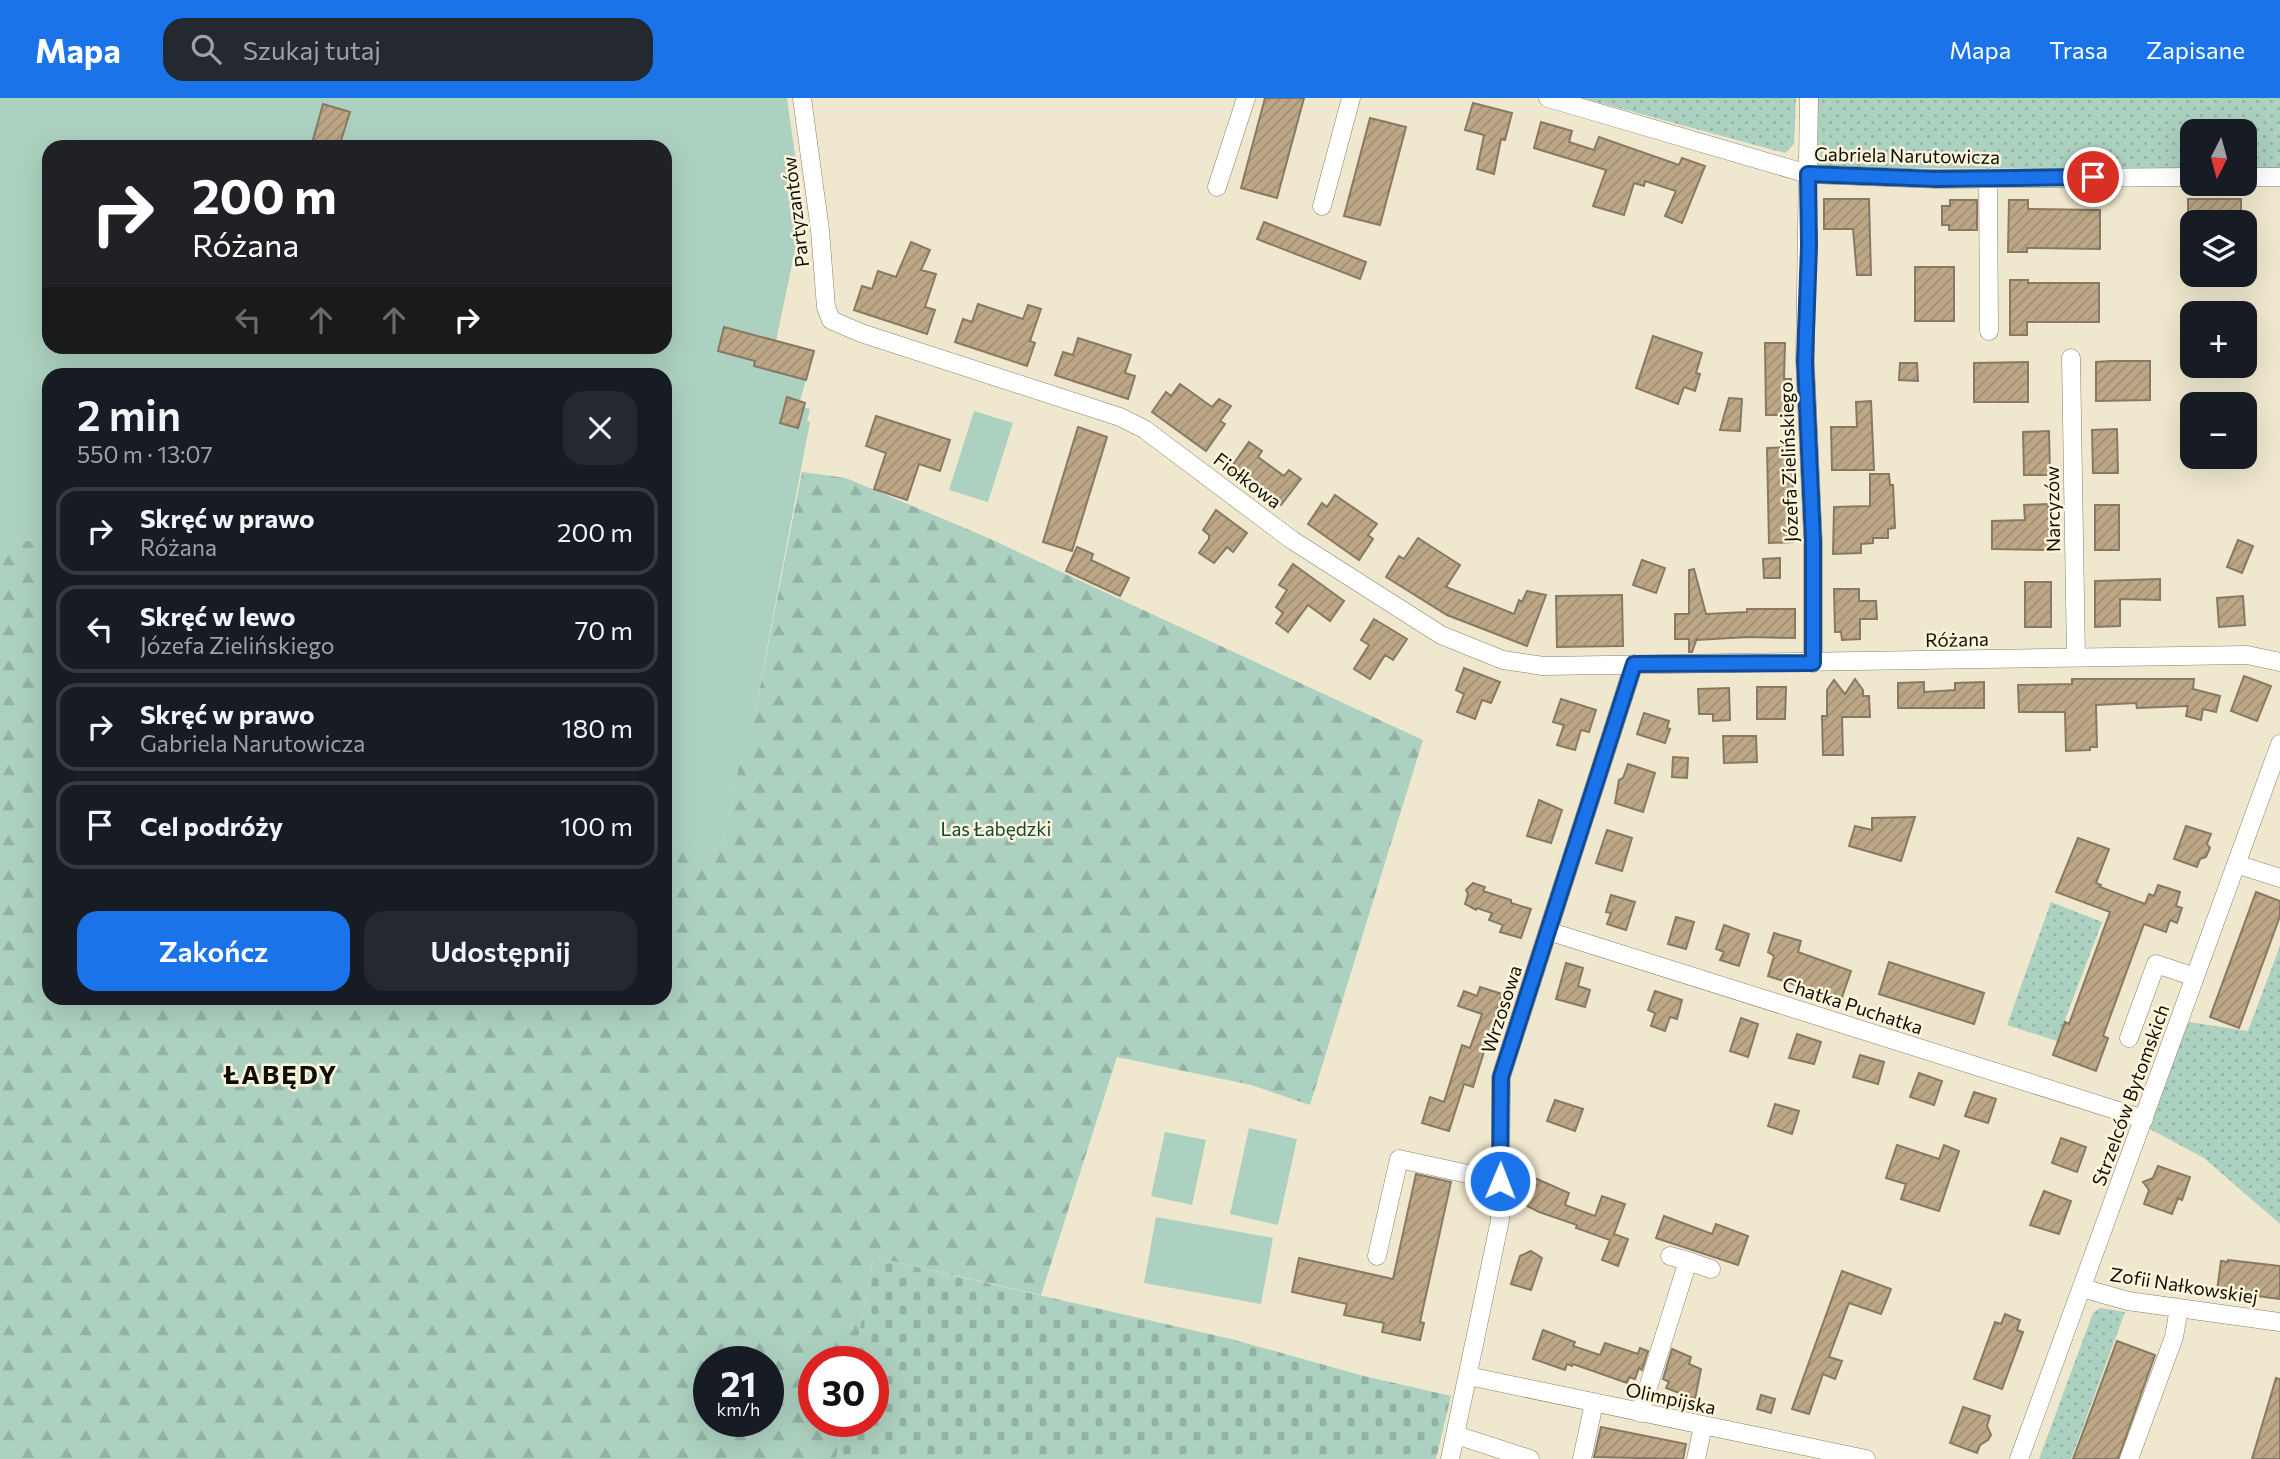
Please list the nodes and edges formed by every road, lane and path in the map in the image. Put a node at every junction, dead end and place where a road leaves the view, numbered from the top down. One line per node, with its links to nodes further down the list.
1 (802, 98): 13 (street, Partyzantów)
2 (1246, 98): 11 (street)
3 (1351, 98): 12 (street)
4 (1548, 98): 6 (street, Gabriela Narutowicza)
5 (1809, 98): 6 (street, Józefa Zielińskiego)
6 (1808, 174): 10 (street, Gabriela Narutowicza); 18 (street, Józefa Zielińskiego)
7 (2180, 177): 10 (street, Gabriela Narutowicza)
8 (2258, 177): 9 (street)
9 (2280, 177)
10 (1988, 178): 14 (street)
11 (1217, 187)
12 (1322, 206)
13 (831, 320): 19 (street, Fiołkowa)
14 (1989, 331)
15 (2071, 358): 16 (street, Narcyzów)
16 (2076, 658): 17 (street, Różana); 18 (street, Różana)
17 (2280, 662)
18 (1813, 663): 19 (street, Różana)
19 (1634, 664): 23 (street, Wrzosowa)
20 (2280, 744): 21 (street, Strzelców Bytomskich)
21 (2236, 864): 22 (street); 24 (street, Strzelców Bytomskich)
22 (2280, 877)
23 (1548, 930): 26 (street, Chatka Puchatka); 27 (street, Wrzosowa)
24 (2195, 977): 25 (street); 26 (street, Strzelców Bytomskich)
25 (2129, 1038)
26 (2144, 1119): 30 (street, Strzelców Bytomskich)
27 (1500, 1181): 28 (street); 33 (street, Wrzosowa)
28 (1377, 1256)
29 (1711, 1269): 35 (street)
30 (2082, 1288): 31 (street, Zofii Nałkowskiej); 44 (street, Strzelców Bytomskich)
31 (2179, 1308): 32 (street, Zofii Nałkowskiej); 45 (street)
32 (2280, 1322)
33 (1468, 1376): 34 (street, Olimpijska); 37 (street, Wrzosowa)
34 (1594, 1403): 35 (street, Olimpijska); 41 (street)
35 (1640, 1413): 36 (street, Olimpijska)
36 (1703, 1426): 38 (street, Olimpijska); 42 (street)
37 (1456, 1435): 39 (street, Wrzosowa); 40 (street)
38 (1817, 1454): 43 (street, Olimpijska)
39 (1450, 1459)
40 (1530, 1459)
41 (1582, 1459)
42 (1696, 1459)
43 (1866, 1459)
44 (2019, 1459)
45 (2129, 1459)

